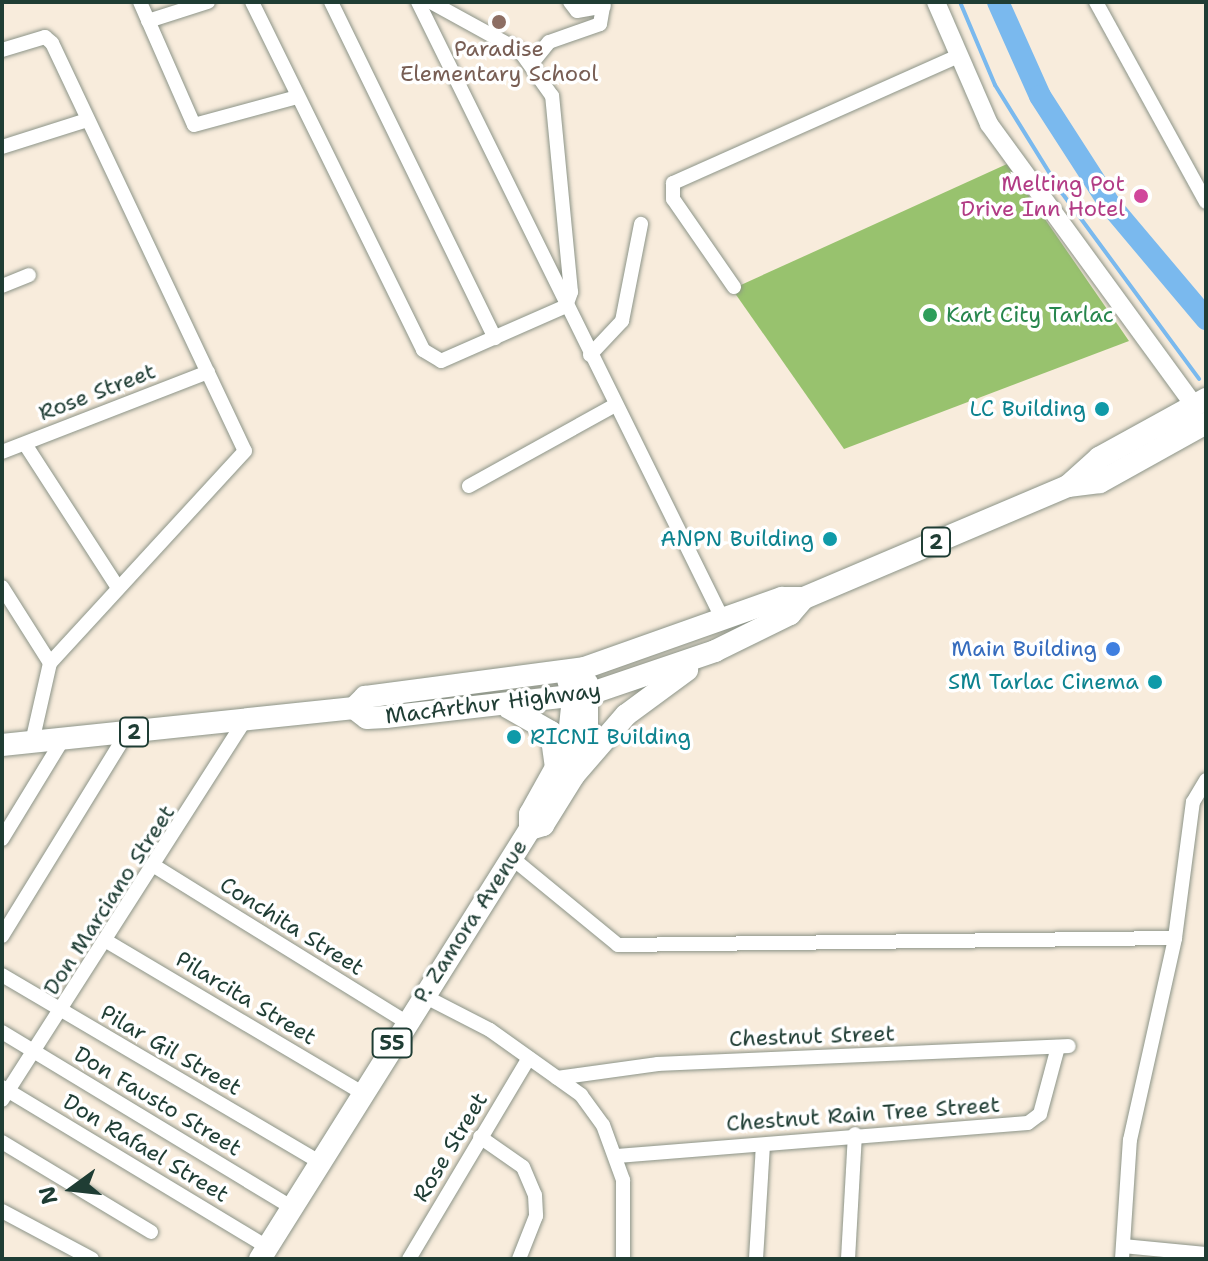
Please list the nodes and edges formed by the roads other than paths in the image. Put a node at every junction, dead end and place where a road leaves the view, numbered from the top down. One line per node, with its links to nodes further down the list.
1 (140, 2): 11 (street)
2 (208, 2): 11 (street)
3 (252, 2): 15 (street)
4 (331, 2): 24 (street)
5 (418, 2): 23 (street)
6 (431, 2): 14 (street)
7 (570, 2): 10 (street)
8 (936, 2): 13 (street)
9 (1096, 2): 18 (street)
10 (604, 4): 14 (street)
11 (148, 21): 15 (street)
12 (2, 50): 16 (street)
13 (958, 56): 22 (street); 28 (street)
14 (532, 63): 23 (street)
15 (297, 97): 24 (street)
16 (87, 120): 17 (street); 26 (street)
17 (2, 147)
18 (1206, 202)
19 (641, 224): 25 (street)
20 (29, 275): 21 (street)
21 (2, 286)
22 (734, 287)
23 (566, 306): 24 (street); 25 (street)
24 (495, 338)
25 (590, 355): 27 (street)
26 (208, 372): 29 (street, Rose Street); 33 (street)
27 (615, 405): 31 (street); 35 (street)
28 (1202, 410): 34 (highway, MacArthur Highway / 2)
29 (25, 444): 30 (street, Rose Street); 33 (street)
30 (2, 452)
31 (469, 486)
32 (2, 587): 37 (street)
33 (118, 588): 37 (street)
34 (804, 598): 35 (highway, MacArthur Highway / 2); 36 (highway, MacArthur Highway / 2)
35 (724, 622): 38 (highway, MacArthur Highway / 2)
36 (715, 651): 39 (highway, MacArthur Highway / 2); 47 (highway)
37 (50, 663): 45 (street)
38 (575, 670): 39 (highway, P. Zamora Avenue / 55); 41 (highway, MacArthur Highway / 2)
39 (581, 696): 40 (highway, MacArthur Highway / 2); 47 (highway, P. Zamora Avenue / 55)
40 (504, 706): 41 (highway, MacArthur Highway / 2); 47 (highway)
41 (354, 708): 42 (highway, MacArthur Highway / 2)
42 (246, 719): 43 (highway, MacArthur Highway / 2); 51 (street, Don Marciano Street)
43 (127, 733): 44 (highway, MacArthur Highway / 2); 52 (street)
44 (63, 739): 45 (highway, MacArthur Highway / 2); 49 (street)
45 (32, 742): 46 (highway, MacArthur Highway / 2)
46 (2, 745)
47 (565, 773): 50 (highway, P. Zamora Avenue / 55)
48 (1206, 780): 53 (street)
49 (2, 839)
50 (512, 858): 53 (street); 56 (highway, P. Zamora Avenue / 55)
51 (156, 867): 54 (street, Don Marciano Street); 58 (street, Conchita Street)
52 (2, 936)
53 (1175, 938): 76 (street)
54 (108, 942): 57 (street, Don Marciano Street); 65 (street, Pilarcita Street)
55 (2, 975): 57 (street, Pilar Gil Street)
56 (422, 995): 58 (highway, P. Zamora Avenue / 55); 62 (street)
57 (62, 1012): 61 (street, Don Marciano Street); 71 (street, Pilar Gil Street)
58 (406, 1022): 65 (highway, P. Zamora Avenue / 55)
59 (2, 1032): 61 (street, Don Fausto Street)
60 (1063, 1047): 63 (street, Chestnut Street); 66 (street, Chestnut Rain Tree Street)
61 (36, 1053): 64 (street, Don Marciano Street); 72 (street, Don Fausto Street)
62 (529, 1058): 63 (street); 67 (street, Rose Street)
63 (557, 1078): 70 (street)
64 (4, 1092): 75 (street, Don Rafael Street)
65 (361, 1092): 71 (highway, P. Zamora Avenue / 55)
66 (855, 1134): 69 (street, Chestnut Rain Tree Street); 83 (street)
67 (480, 1137): 79 (street, Rose Street); 80 (street)
68 (2, 1142): 74 (street)
69 (763, 1145): 70 (street, Chestnut Rain Tree Street); 82 (street)
70 (617, 1156): 81 (street)
71 (319, 1162): 72 (highway, P. Zamora Avenue / 55)
72 (291, 1207): 75 (highway, P. Zamora Avenue / 55)
73 (2, 1211): 78 (street)
74 (151, 1232)
75 (263, 1253)
76 (1123, 1253): 77 (street)
77 (1206, 1254)
78 (92, 1259)
79 (409, 1259)
80 (519, 1259)
81 (623, 1259)
82 (756, 1259)
83 (848, 1259)

